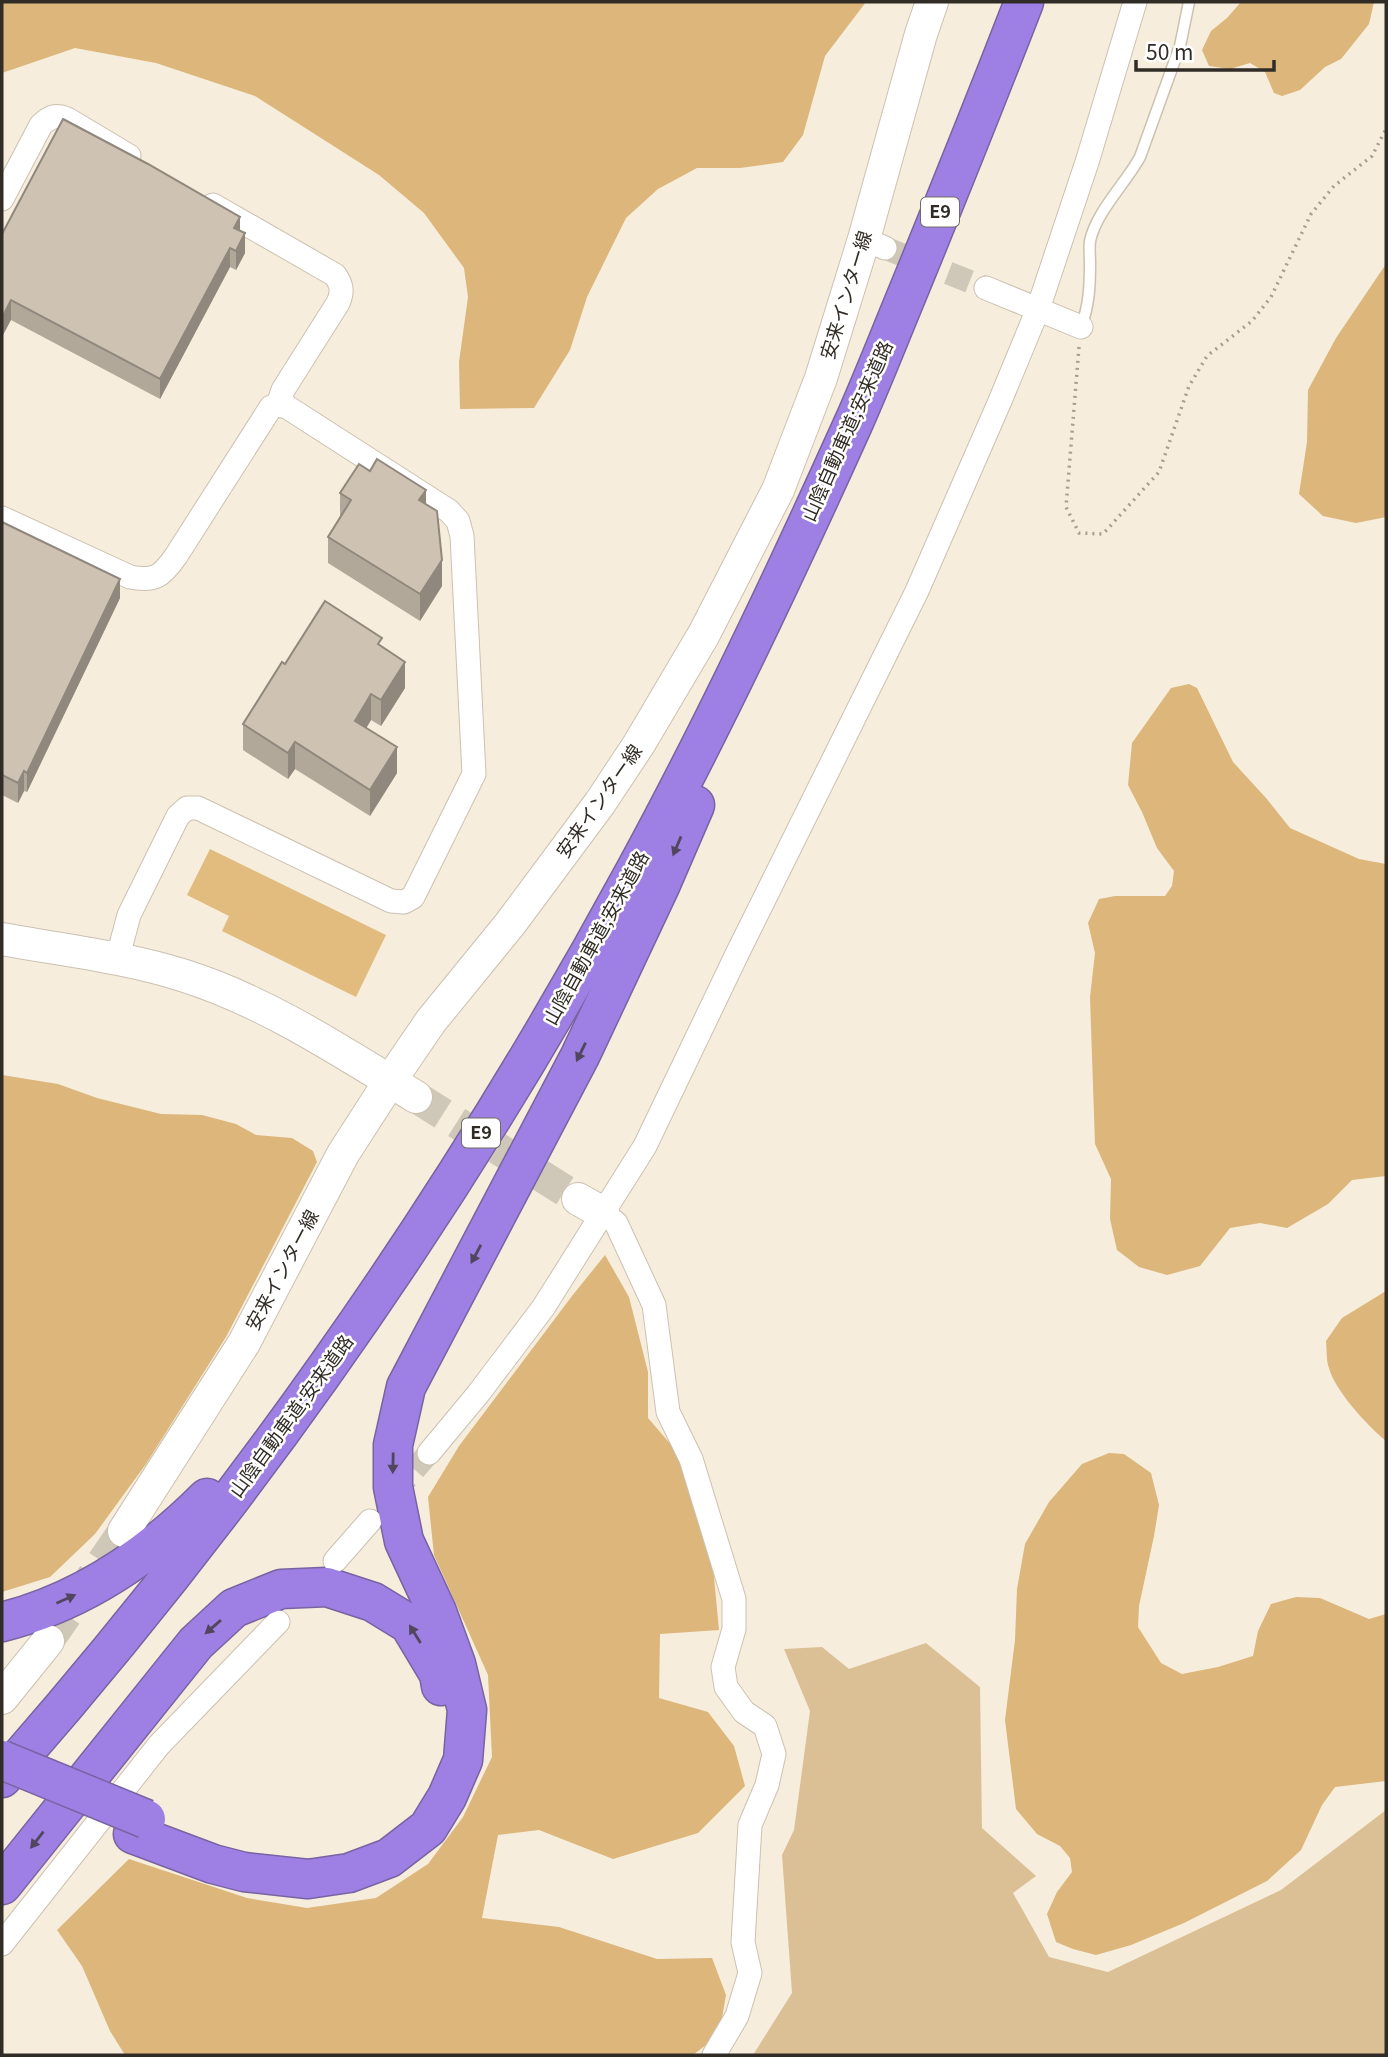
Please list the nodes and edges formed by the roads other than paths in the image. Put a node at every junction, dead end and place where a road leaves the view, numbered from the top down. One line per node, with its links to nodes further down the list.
1 (932, 2): 16 (main road, 安来インター線)
2 (1024, 2): 12 (highway, 山陰自動車道;安来道路 / E9)
3 (1135, 2): 9 (street)
4 (1189, 2): 10 (lane)
5 (148, 167): 7 (street)
6 (195, 194): 11 (street)
7 (2, 199)
8 (986, 288): 9 (street)
9 (1038, 309): 10 (street); 17 (street)
10 (1081, 327)
11 (278, 405): 13 (street); 15 (street)
12 (854, 421): 18 (highway, 山陰自動車道;安来道路 / E9); 29 (highway, one-way to 29)
13 (2, 518)
14 (2, 939): 15 (main road)
15 (117, 960): 16 (main road)
16 (403, 1089): 21 (main road, 安来インター線)
17 (590, 1206): 19 (street); 32 (street)
18 (283, 1429): 23 (highway, one-way to 18); 28 (highway, 山陰自動車道;安来道路 / E9)
19 (429, 1453)
20 (370, 1521): 22 (street)
21 (124, 1531)
22 (335, 1561)
23 (2, 1622)
24 (278, 1622): 31 (street)
25 (48, 1641): 26 (main road)
26 (2, 1698)
27 (2, 1760): 29 (highway, bridge)
28 (2, 1778): 29 (highway)
29 (139, 1826): 30 (highway, one-way to 30)
30 (2, 1885)
31 (2, 1944)
32 (714, 2055)

